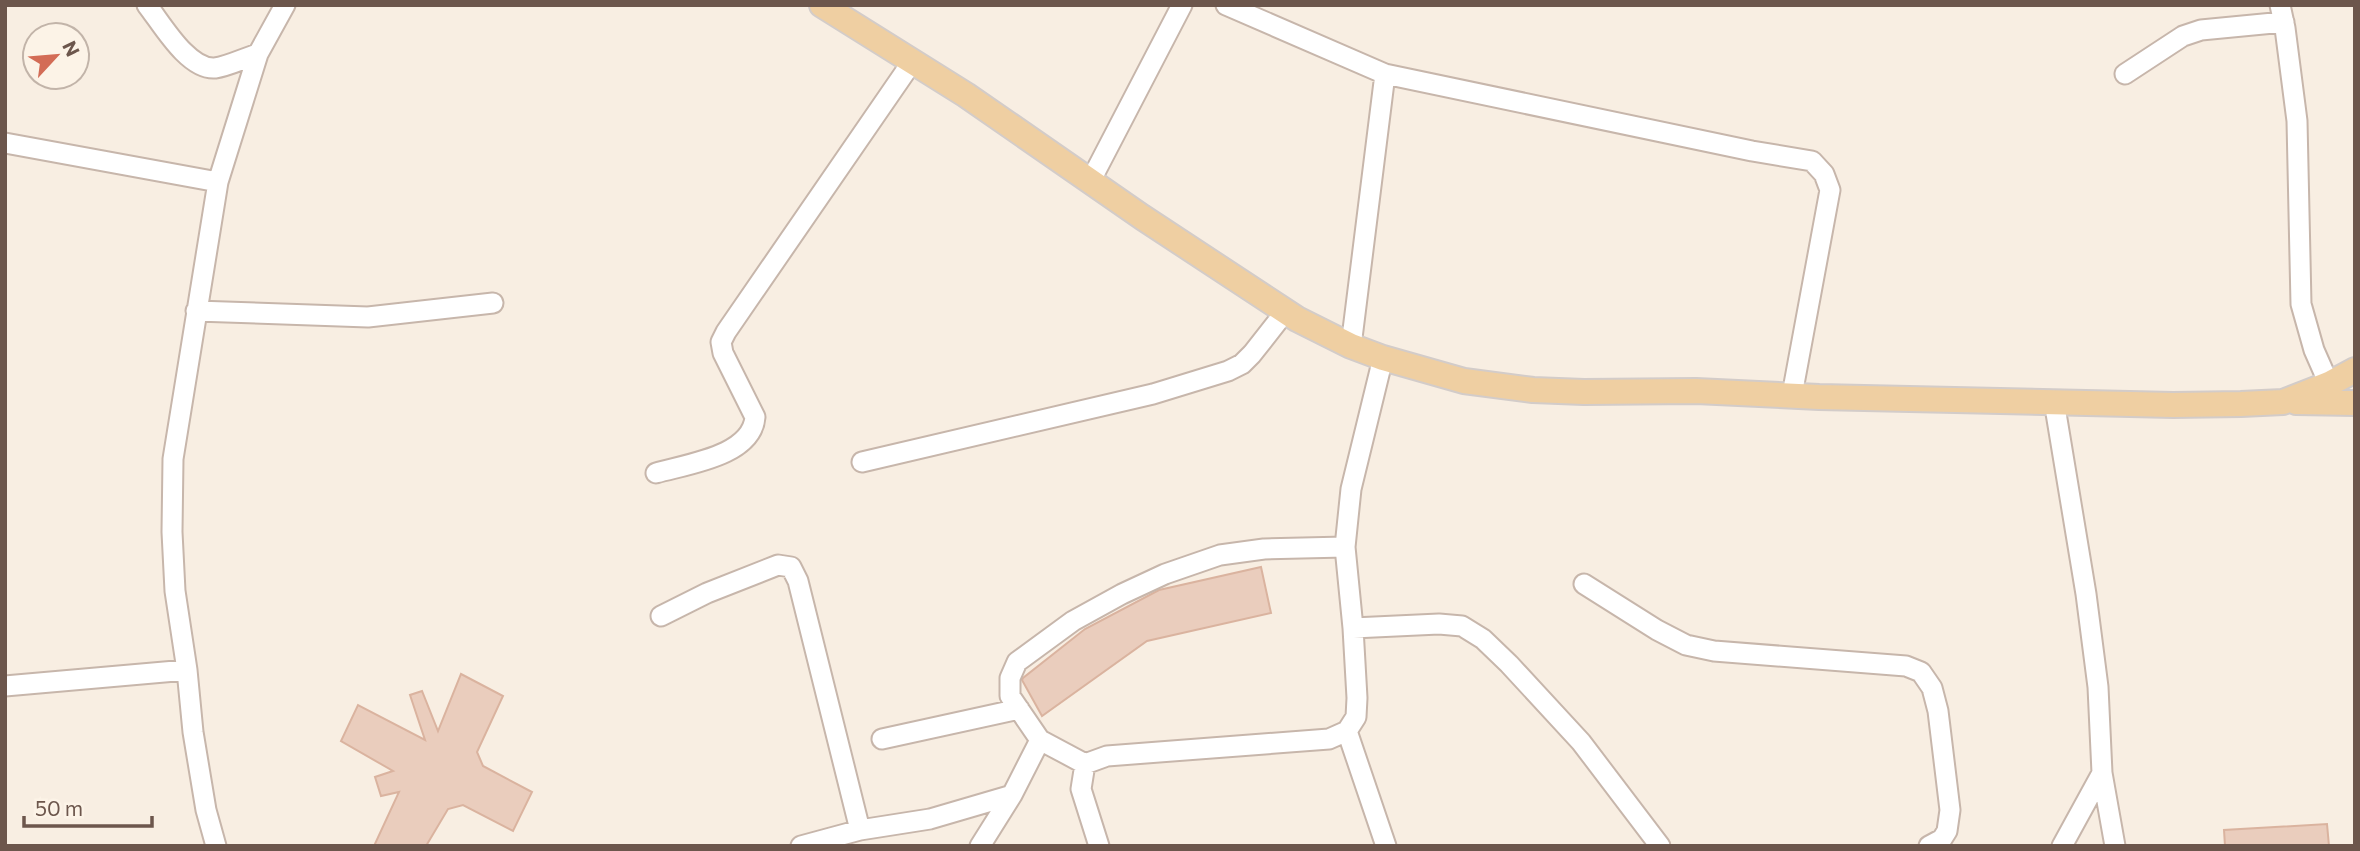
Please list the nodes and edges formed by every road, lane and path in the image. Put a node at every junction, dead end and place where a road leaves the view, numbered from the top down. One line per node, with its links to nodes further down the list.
1 (147, 5): 7 (street)
2 (285, 5): 7 (street)
3 (822, 5): 8 (main road)
4 (1182, 5): 12 (street)
5 (1226, 5): 9 (street)
6 (2282, 14): 10 (street); 20 (street)
7 (258, 54): 13 (street)
8 (912, 62): 12 (main road); 26 (street)
9 (1385, 74): 17 (street); 21 (street)
10 (2125, 74)
11 (5, 143): 13 (street)
12 (1091, 180): 16 (main road)
13 (218, 182): 15 (street)
14 (493, 303): 15 (street)
15 (196, 311): 31 (street)
16 (1285, 312): 17 (main road); 25 (street)
17 (1351, 346): 18 (main road)
18 (1383, 358): 21 (main road); 27 (street)
19 (2355, 370): 20 (main road)
20 (2329, 384): 23 (main road)
21 (1792, 395): 22 (main road)
22 (2054, 401): 23 (main road); 38 (street)
23 (2283, 401): 24 (main road)
24 (2355, 403)
25 (862, 462)
26 (656, 472)
27 (1345, 547): 30 (street); 33 (street)
28 (1584, 584): 47 (street)
29 (661, 616): 40 (street)
30 (1353, 628): 34 (street); 46 (street)
31 (187, 670): 32 (street); 41 (street)
32 (5, 686)
33 (1019, 709): 35 (street); 36 (street)
34 (1347, 731): 37 (street); 45 (street)
35 (882, 739)
36 (1040, 740): 37 (street); 39 (street)
37 (1085, 764): 44 (street)
38 (2102, 774): 48 (street); 49 (street)
39 (1012, 795): 40 (street); 43 (street)
40 (860, 830): 42 (street)
41 (216, 846)
42 (801, 846)
43 (980, 846)
44 (1099, 846)
45 (1386, 846)
46 (1660, 846)
47 (1929, 846)
48 (2062, 846)
49 (2115, 846)

